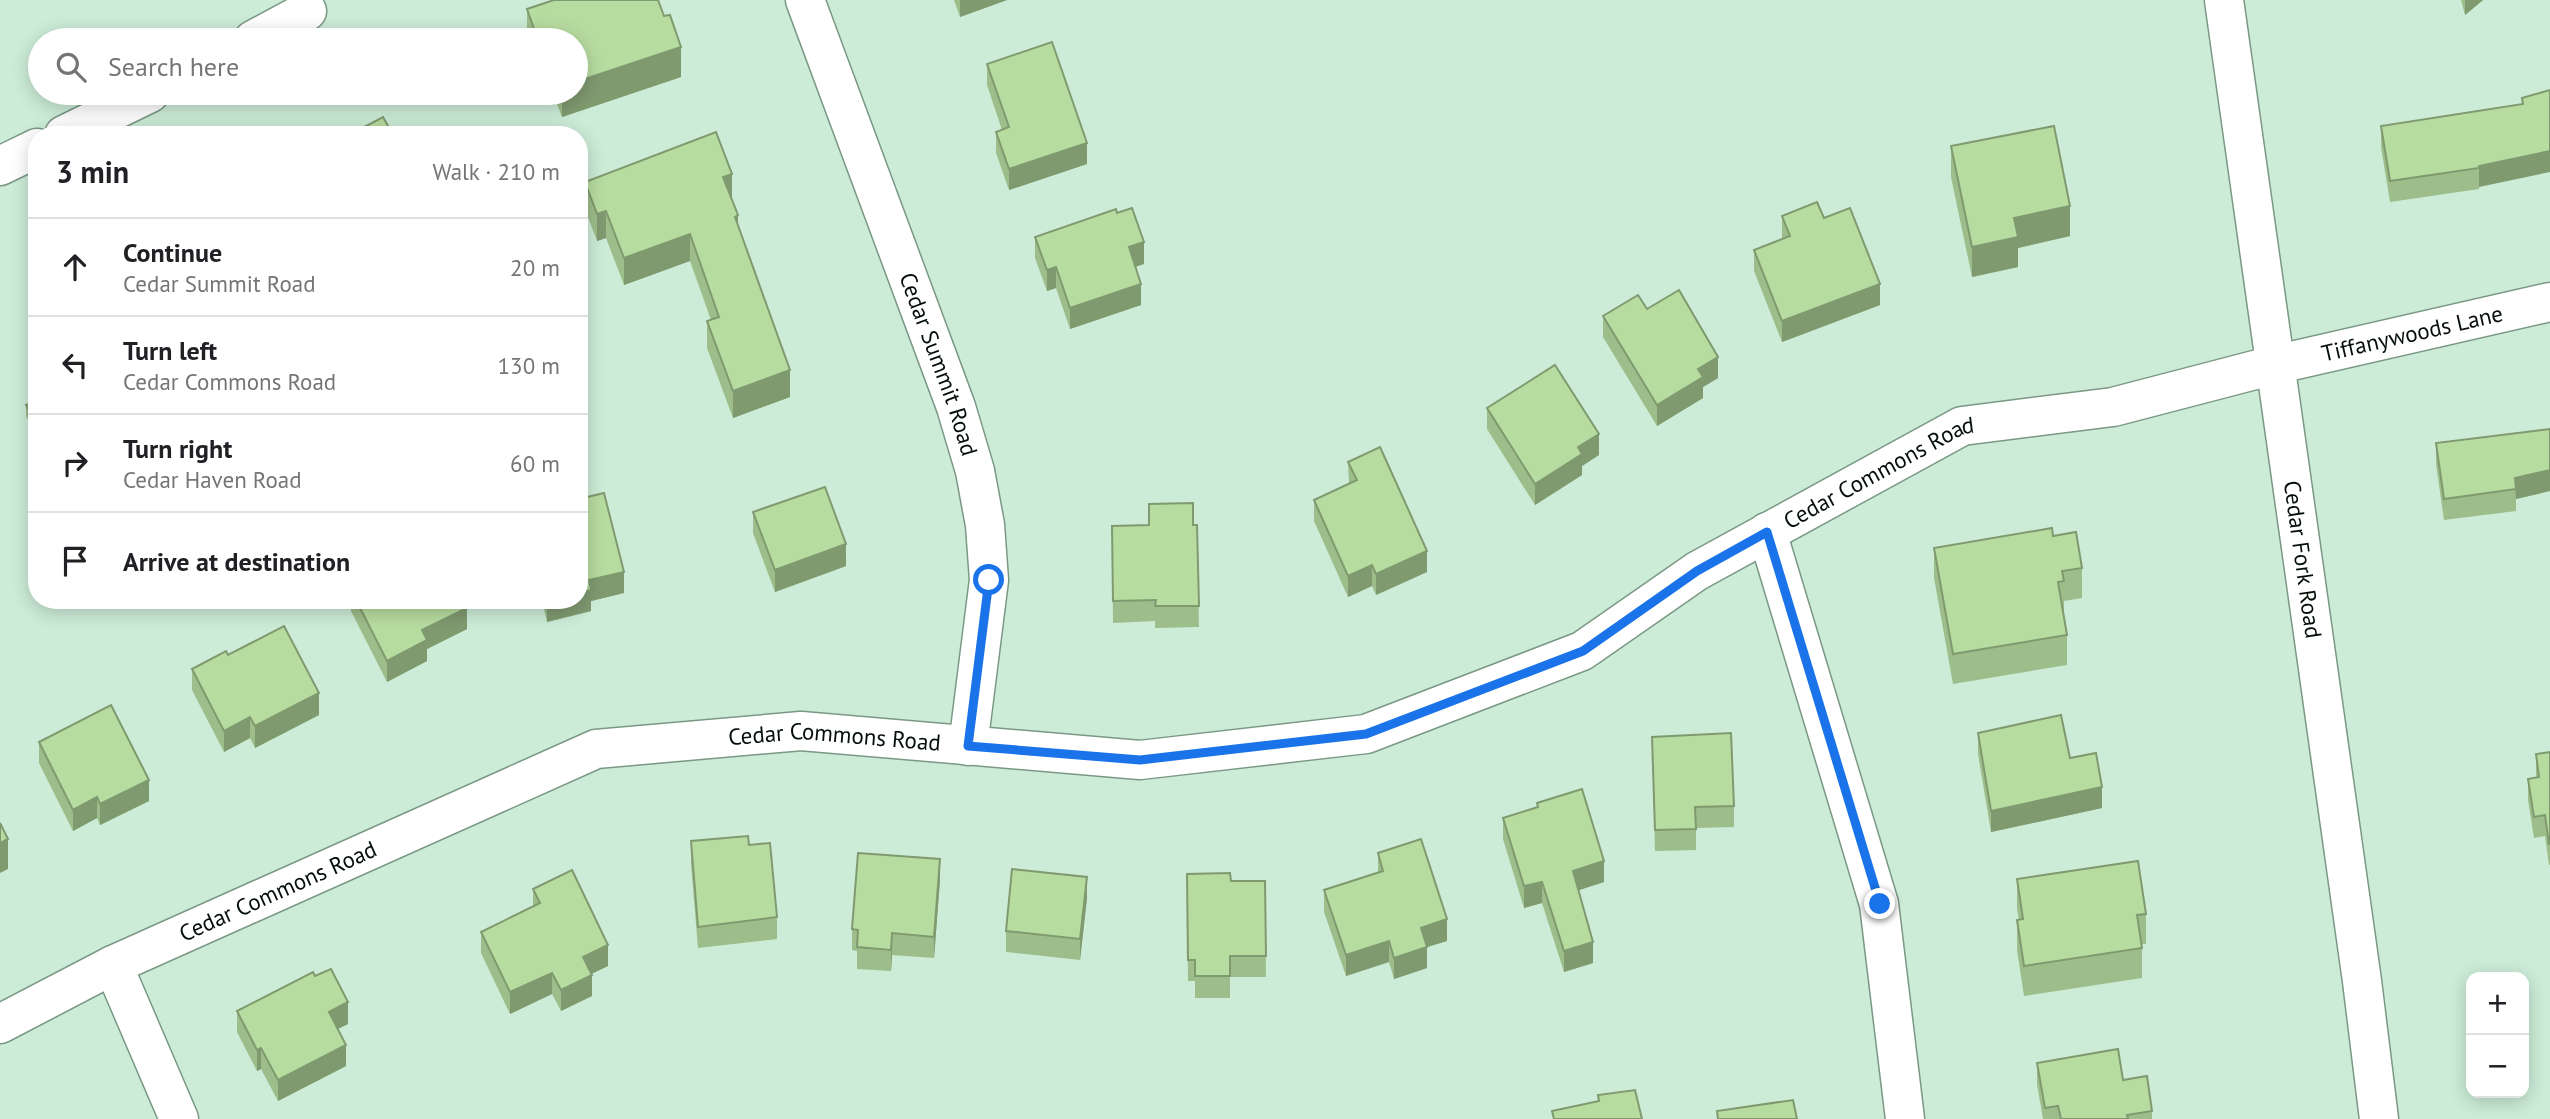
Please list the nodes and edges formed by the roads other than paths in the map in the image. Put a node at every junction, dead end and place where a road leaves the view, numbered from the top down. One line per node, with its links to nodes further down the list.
1 (805, 0): 12 (street, Cedar Summit Road)
2 (2224, 0): 10 (street, Cedar Fork Road)
3 (307, 11): 4 (street)
4 (275, 28)
5 (125, 105): 6 (street)
6 (82, 126)
7 (28, 152): 8 (street)
8 (0, 166)
9 (2550, 302): 10 (street, Tiffanywoods Lane)
10 (2274, 365): 11 (street, Cedar Commons Road); 17 (street, Cedar Fork Road)
11 (1767, 532): 12 (street, Cedar Commons Road); 16 (street)
12 (968, 746): 13 (street, Cedar Commons Road)
13 (113, 965): 14 (street, Cedar Commons Road); 15 (street)
14 (0, 1024)
15 (179, 1119)
16 (1905, 1119)
17 (2379, 1119)

